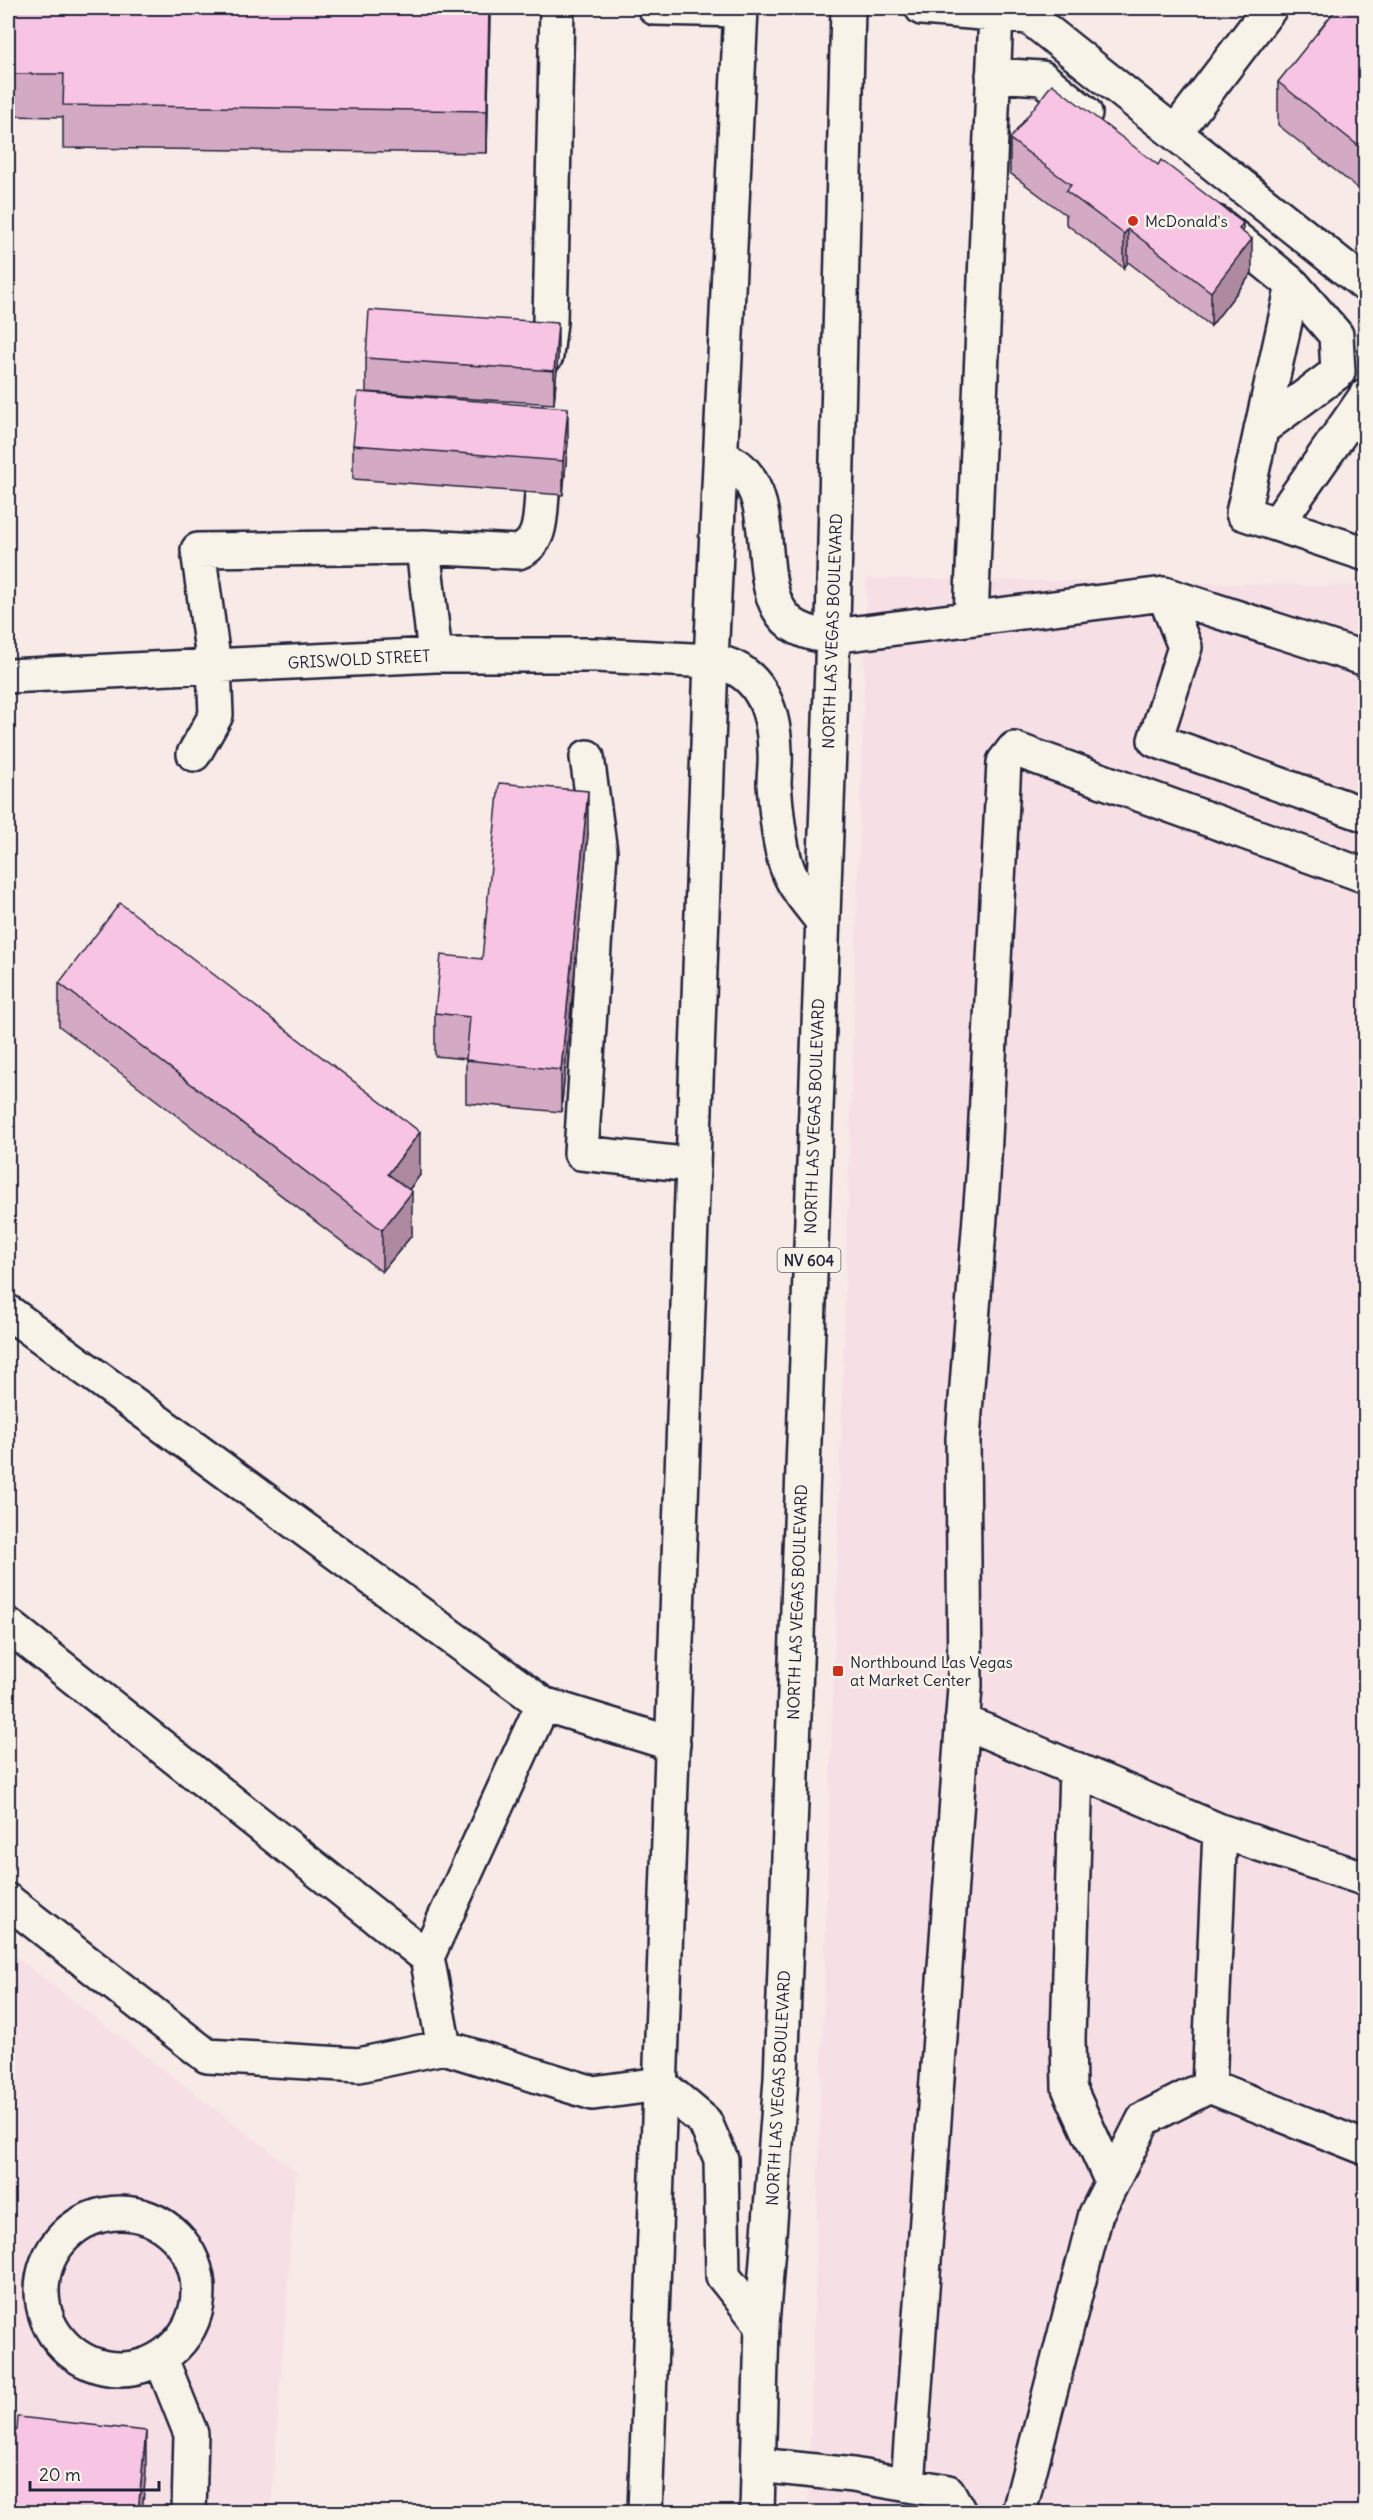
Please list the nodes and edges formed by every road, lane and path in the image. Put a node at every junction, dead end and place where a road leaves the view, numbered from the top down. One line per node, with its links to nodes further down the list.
1 (557, 8): 14 (main road)
2 (656, 8): 6 (main road)
3 (848, 8): 24 (main road, NORTH LAS VEGAS BOULEVARD / NV 604)
4 (922, 8): 7 (main road)
5 (1270, 8): 10 (main road)
6 (741, 9): 17 (main road)
7 (996, 14): 8 (main road); 10 (main road)
8 (993, 75): 9 (main road); 23 (main road)
9 (1105, 130)
10 (1175, 133): 13 (main road)
11 (1194, 204): 12 (main road)
12 (1293, 285): 16 (main road); 16 (main road)
13 (1365, 285)
14 (546, 356)
15 (1365, 396): 19 (main road)
16 (1261, 429): 19 (main road)
17 (721, 456): 24 (main road); 27 (main road)
18 (542, 494): 20 (main road)
19 (1277, 524): 21 (main road)
20 (423, 547): 25 (main road); 28 (main road)
21 (1365, 554)
22 (1164, 594): 23 (main road); 26 (main road); 32 (main road)
23 (971, 618): 24 (main road)
24 (833, 636): 34 (main road, NORTH LAS VEGAS BOULEVARD / NV 604)
25 (435, 655): 27 (main road, GRISWOLD STREET); 28 (main road, GRISWOLD STREET)
26 (1365, 659)
27 (711, 662): 34 (main road, GRISWOLD STREET); 35 (main road)
28 (214, 666): 29 (main road, GRISWOLD STREET); 30 (main road)
29 (8, 676)
30 (194, 754)
31 (587, 757): 35 (main road)
32 (1365, 814)
33 (1365, 876): 39 (main road)
34 (821, 919): 51 (main road, NORTH LAS VEGAS BOULEVARD / NV 604)
35 (693, 1165): 40 (main road)
36 (8, 1312): 38 (main road)
37 (8, 1625): 45 (main road)
38 (543, 1704): 40 (main road); 45 (main road)
39 (962, 1721): 41 (main road); 54 (main road)
40 (673, 1744): 47 (main road)
41 (1076, 1769): 42 (main road); 50 (main road)
42 (1220, 1831): 43 (main road); 48 (main road)
43 (1365, 1879)
44 (8, 1901): 46 (main road)
45 (427, 1957): 46 (main road)
46 (444, 2047): 47 (main road)
47 (660, 2084): 51 (main road); 56 (main road)
48 (1209, 2086): 49 (main road); 50 (main road)
49 (1365, 2148)
50 (1112, 2182): 59 (main road)
51 (762, 2325): 53 (main road, NORTH LAS VEGAS BOULEVARD / NV 604)
52 (161, 2359): 52 (main road); 55 (main road)
53 (759, 2465): 54 (main road); 57 (main road, NORTH LAS VEGAS BOULEVARD / NV 604)
54 (908, 2485): 58 (main road)
55 (189, 2512)
56 (645, 2512)
57 (757, 2512)
58 (959, 2512)
59 (1019, 2512)

